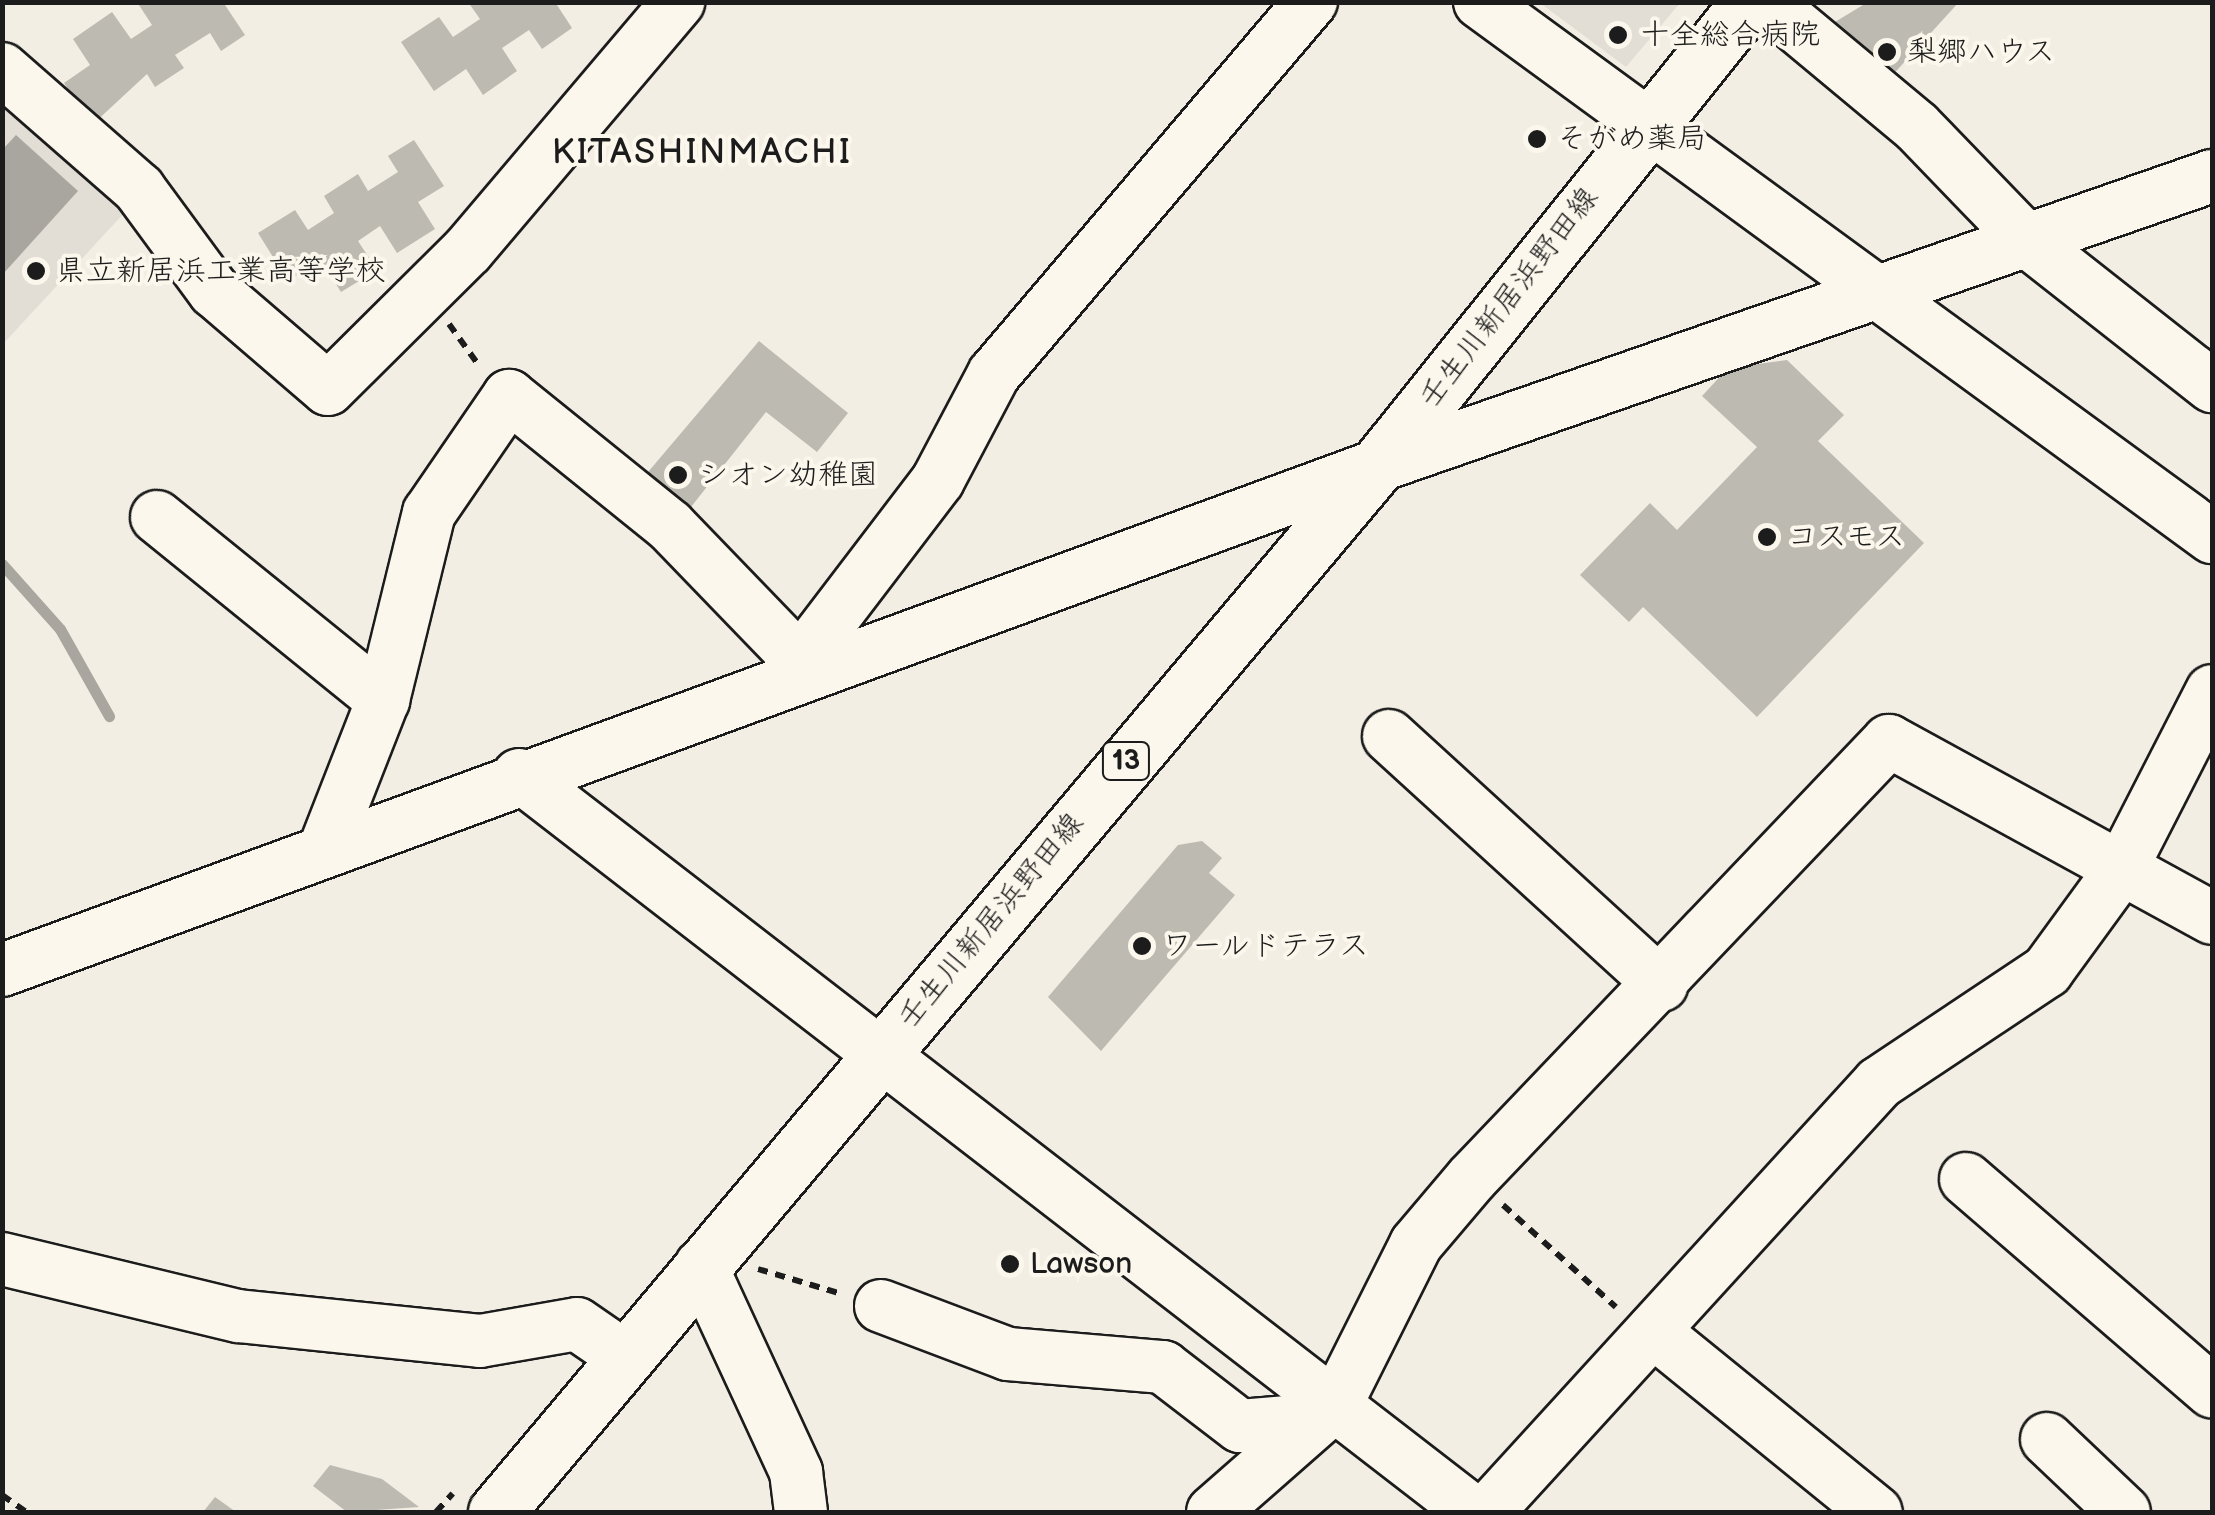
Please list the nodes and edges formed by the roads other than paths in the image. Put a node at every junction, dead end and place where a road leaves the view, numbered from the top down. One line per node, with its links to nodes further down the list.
1 (678, 2): 6 (street)
2 (1311, 2): 15 (street)
3 (1480, 2): 7 (street)
4 (1749, 2): 7 (main road, 壬生川新居浜野田線 / 13)
5 (1768, 2): 9 (street)
6 (2, 69)
7 (1645, 125): 10 (street); 12 (main road, 壬生川新居浜野田線 / 13)
8 (2212, 176): 9 (street)
9 (2026, 239): 10 (street); 11 (street)
10 (1867, 292): 12 (street); 14 (street)
11 (2212, 386)
12 (1376, 466): 15 (street); 25 (main road, 壬生川新居浜野田線 / 13)
13 (157, 516): 17 (street)
14 (2212, 536)
15 (812, 672): 17 (street); 19 (street)
16 (2212, 691): 21 (street)
17 (383, 700): 20 (street)
18 (1389, 736): 24 (street)
19 (519, 775): 20 (street); 25 (street)
20 (324, 848): 23 (street)
21 (2120, 871): 22 (street); 24 (street); 30 (street)
22 (2212, 918)
23 (2, 970)
24 (1662, 985): 33 (street)
25 (880, 1052): 28 (main road, 壬生川新居浜野田線 / 13); 33 (street)
26 (1966, 1179): 32 (street)
27 (2, 1259): 31 (street)
28 (701, 1266): 31 (main road, 壬生川新居浜野田線 / 13); 36 (street)
29 (881, 1306): 33 (street)
30 (1654, 1331): 39 (street); 40 (street)
31 (625, 1358): 35 (main road, 壬生川新居浜野田線 / 13)
32 (2212, 1391)
33 (1324, 1412): 37 (street); 38 (street)
34 (2046, 1439): 41 (street)
35 (496, 1512)
36 (801, 1512)
37 (1213, 1512)
38 (1474, 1512)
39 (1487, 1512)
40 (1876, 1512)
41 (2124, 1512)

